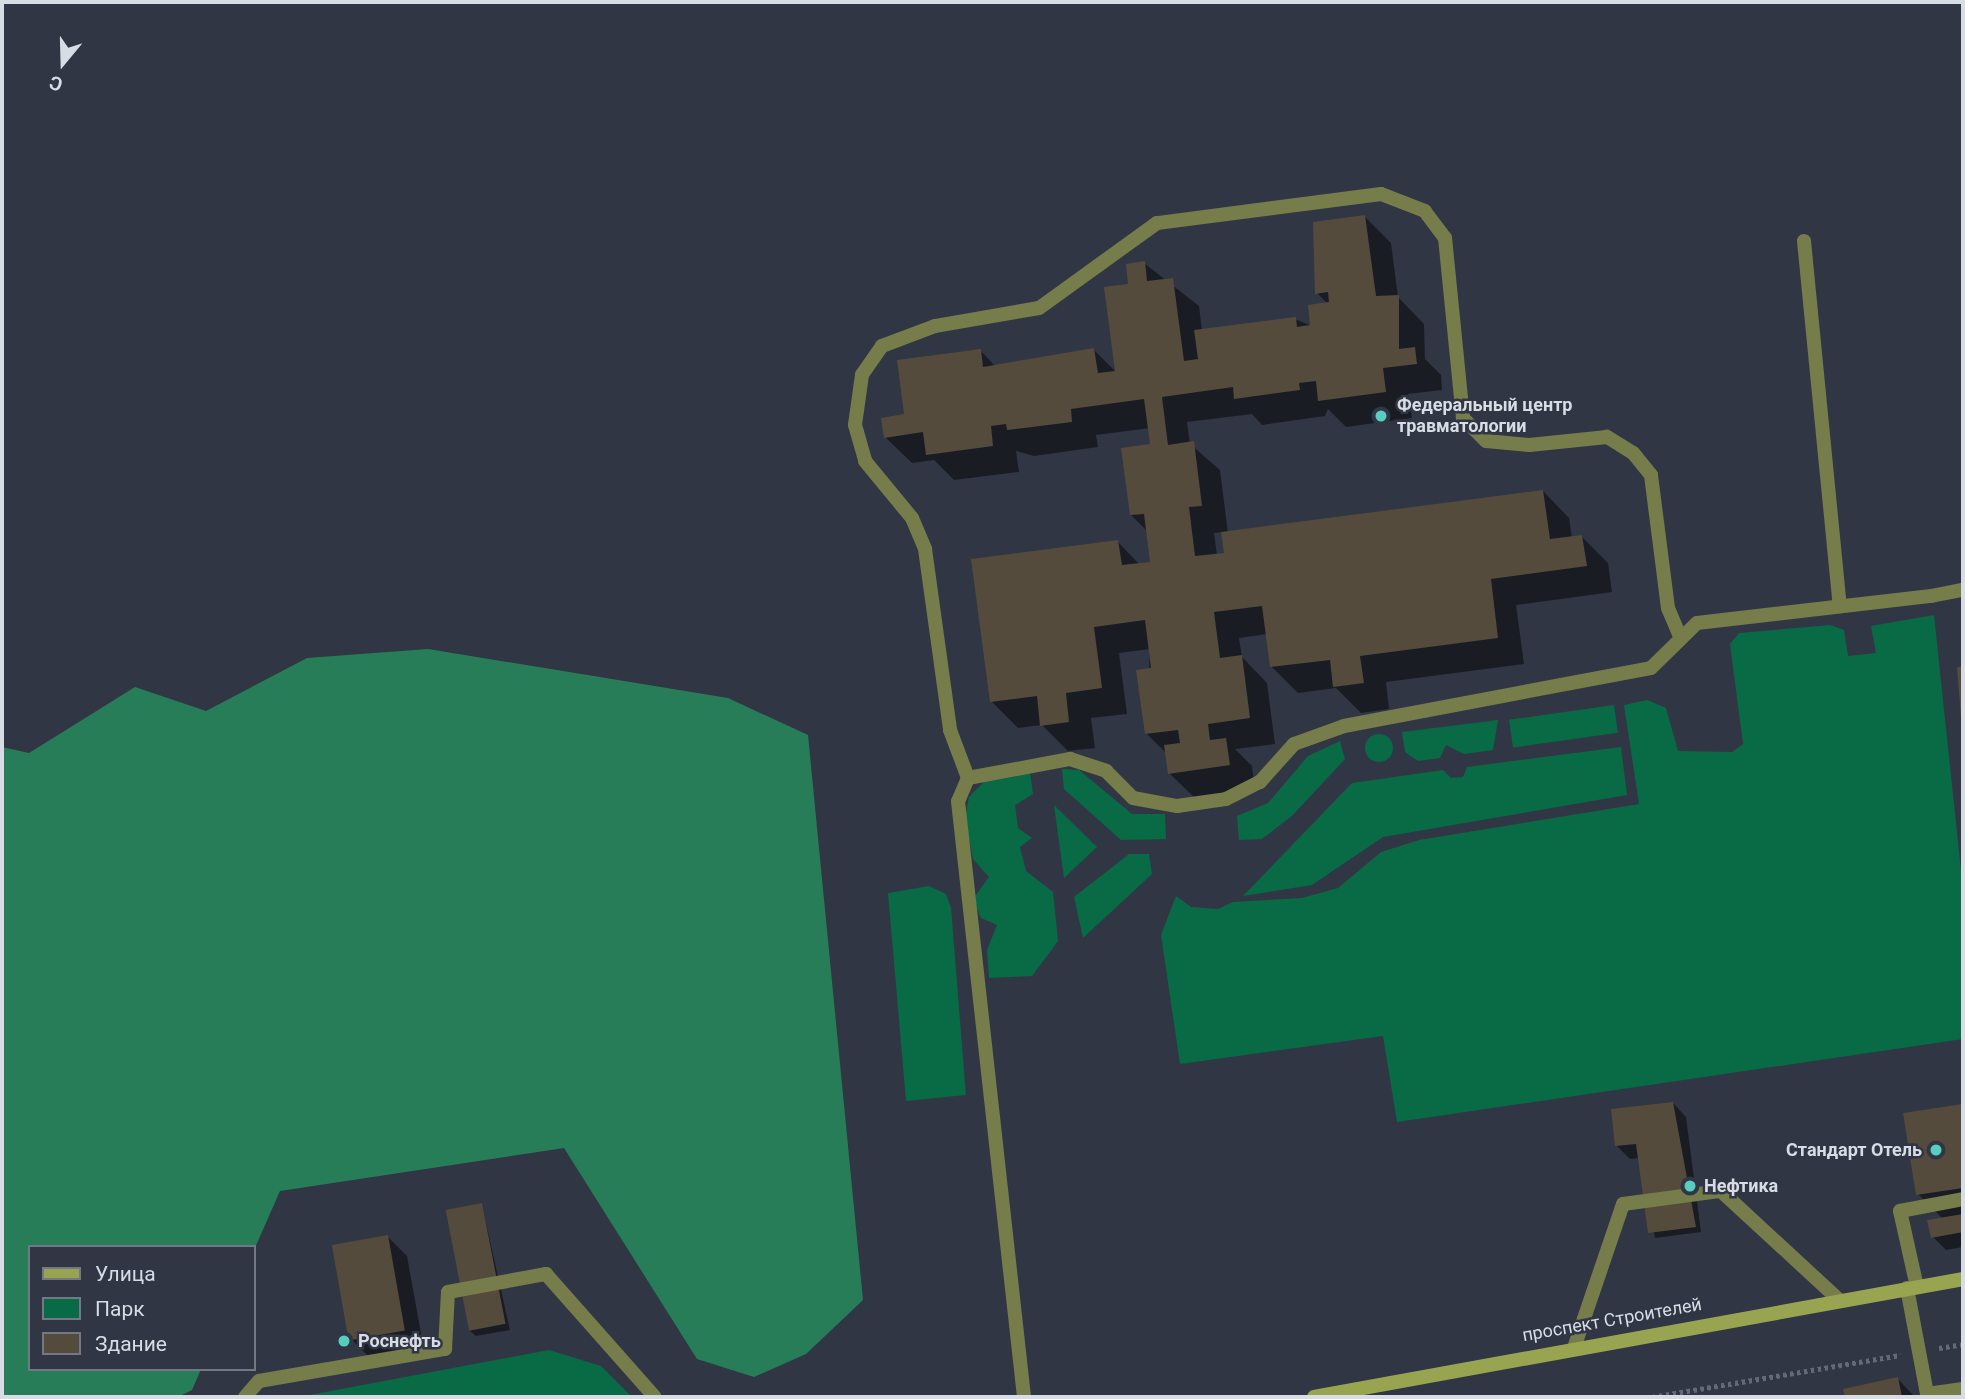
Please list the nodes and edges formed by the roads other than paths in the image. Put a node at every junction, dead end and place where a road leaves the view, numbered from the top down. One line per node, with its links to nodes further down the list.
1 (1804, 241): 3 (street)
2 (1963, 590): 3 (street)
3 (1840, 606): 4 (street)
4 (1679, 634): 5 (street); 5 (street)
5 (968, 778): 15 (street)
6 (1963, 1199): 8 (street)
7 (1963, 1279): 8 (main road, проспект Строителей)
8 (1912, 1288): 9 (main road, проспект Строителей); 12 (street)
9 (1839, 1300): 10 (main road, проспект Строителей); 10 (street)
10 (1575, 1345): 16 (main road, проспект Строителей)
11 (1963, 1389): 12 (street)
12 (1927, 1396)
13 (245, 1397): 14 (street)
14 (655, 1397)
15 (1024, 1397)
16 (1314, 1397)

